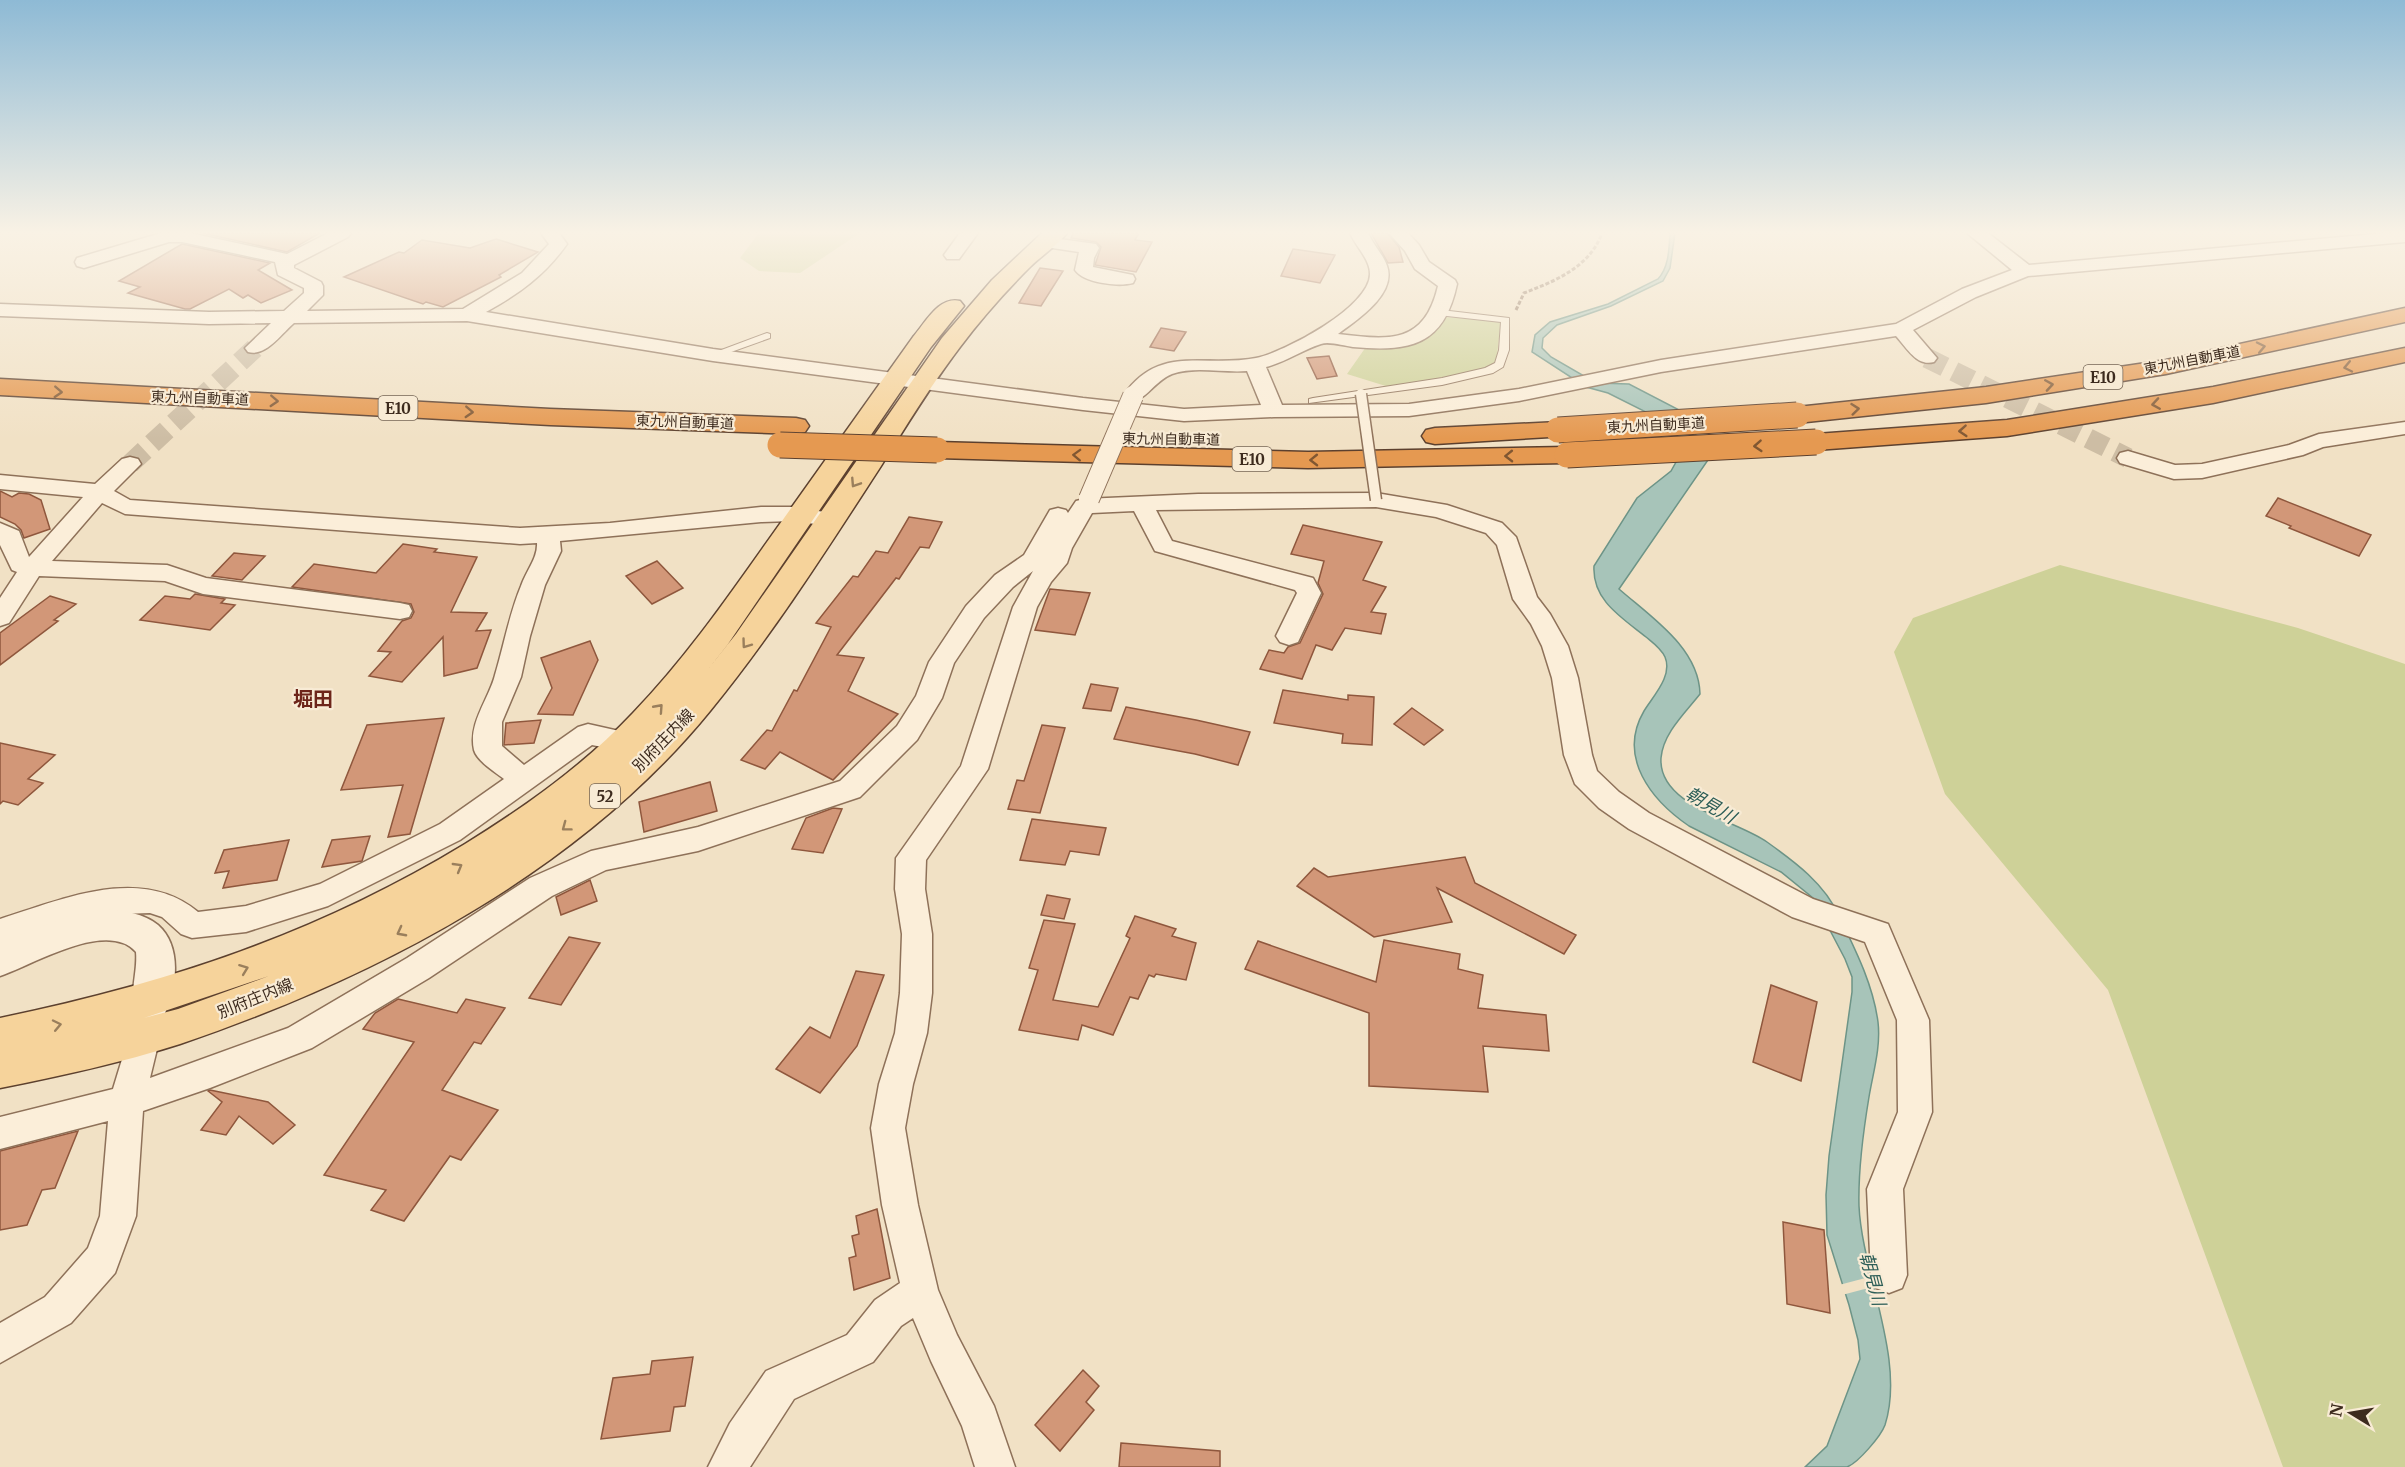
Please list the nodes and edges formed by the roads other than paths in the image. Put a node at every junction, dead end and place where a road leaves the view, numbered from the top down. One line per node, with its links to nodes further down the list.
1 (305, 301): 11 (street)
2 (490, 301): 9 (street)
3 (983, 301): 20 (main road, 別府庄内線 / 52)
4 (1365, 301): 14 (street)
5 (1444, 301): 8 (street)
6 (1953, 301): 12 (street)
7 (0, 310): 11 (street)
8 (1441, 314): 14 (street); 22 (lane)
9 (467, 315): 11 (street); 16 (street)
10 (2405, 315): 28 (highway, 東九州自動車道 / E10, one-way to 10, bridge)
11 (284, 319): 15 (street)
12 (1901, 328): 18 (street); 25 (street)
13 (767, 336): 16 (lane)
14 (1319, 336): 19 (street)
15 (255, 348)
16 (713, 355): 20 (street)
17 (2405, 355): 28 (highway, 東九州自動車道 / E10, one-way to 28, bridge)
18 (1927, 358)
19 (1254, 364): 25 (street); 34 (street, bridge)
20 (908, 382): 25 (street); 36 (main road, 別府庄内線 / 52)
21 (0, 387): 27 (highway, 東九州自動車道 / E10, one-way to 27)
22 (1361, 394): 23 (lane); 33 (lane, bridge)
23 (1313, 401)
24 (0, 406): 27 (highway, 東九州自動車道 / E10)
25 (1274, 411)
26 (2405, 428): 29 (street)
27 (788, 436): 28 (highway, 東九州自動車道 / E10, bridge)
28 (944, 441)
29 (2128, 458)
30 (130, 464): 32 (street)
31 (0, 482): 32 (street)
32 (100, 492): 38 (street); 39 (street)
33 (1376, 500): 35 (street); 53 (street)
34 (1087, 503): 35 (street); 51 (street); 54 (street)
35 (1141, 503): 42 (street)
36 (817, 517): 38 (street); 43 (main road, 別府庄内線 / 52, one-way to 36); 49 (main road, 別府庄内線 / 52, one-way to 49)
37 (0, 530): 39 (street)
38 (548, 535): 44 (street)
39 (32, 568): 40 (street); 41 (street)
40 (400, 611)
41 (0, 617)
42 (1289, 636)
43 (627, 742): 44 (street); 47 (main road, 別府庄内線 / 52, one-way to 43)
44 (522, 779): 45 (street)
45 (0, 932)
46 (0, 960): 47 (street)
47 (151, 1001): 48 (main road, 別府庄内線 / 52, one-way to 47); 49 (street)
48 (0, 1036)
49 (144, 1039): 50 (main road, 別府庄内線 / 52); 51 (street)
50 (0, 1070)
51 (128, 1101): 52 (street); 55 (street)
52 (0, 1133)
53 (1889, 1275)
54 (920, 1292): 56 (street); 57 (street)
55 (0, 1344)
56 (728, 1467)
57 (995, 1467)

